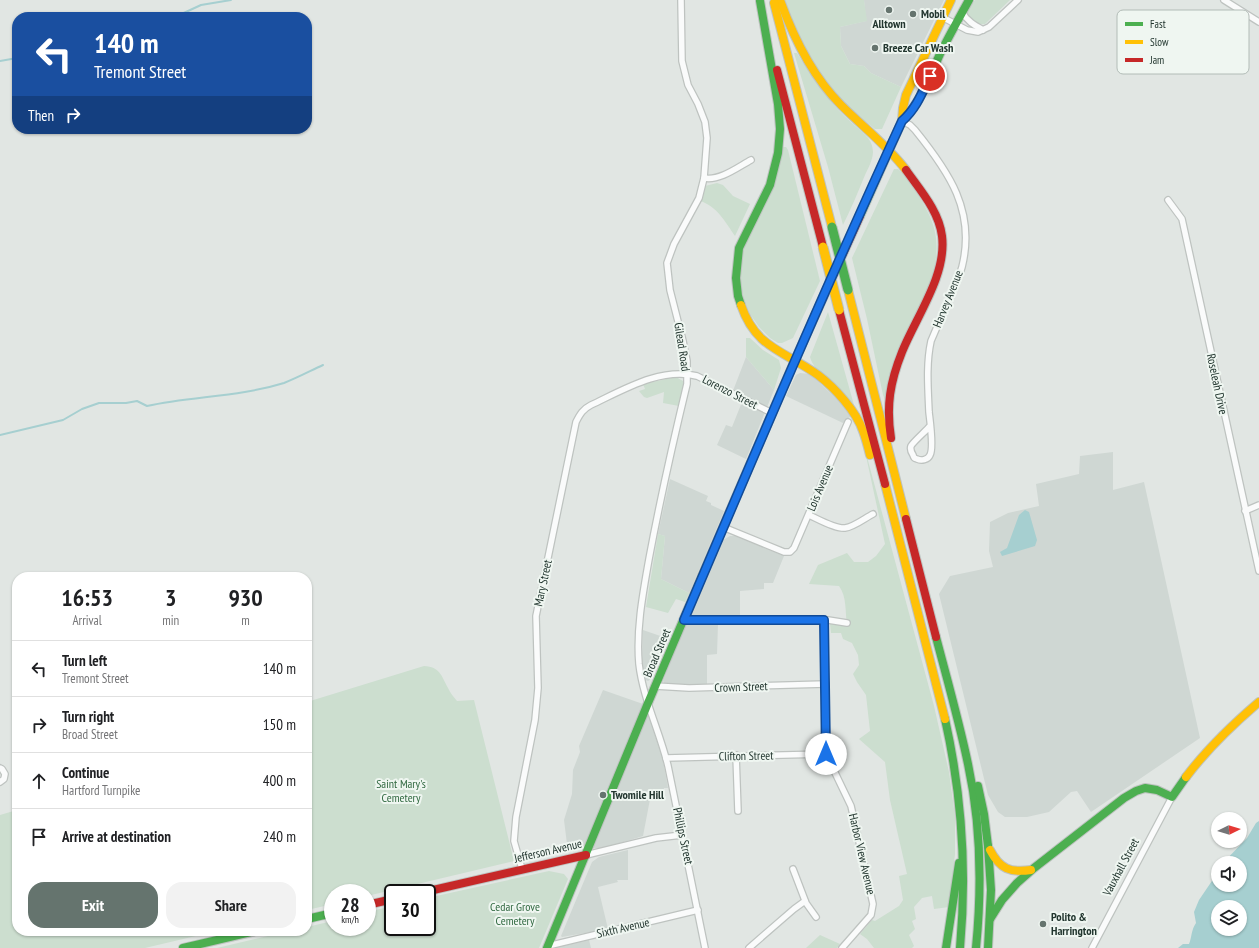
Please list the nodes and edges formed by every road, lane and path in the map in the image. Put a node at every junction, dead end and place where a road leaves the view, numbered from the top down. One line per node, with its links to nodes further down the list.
1 (681, 0): 19 (street, Gilead Road)
2 (759, 0): 21 (main road); 27 (main road, bridge)
3 (774, 0): 26 (main road, bridge)
4 (780, 0): 17 (main road)
5 (951, 0): 12 (main road)
6 (969, 0): 10 (main road)
7 (1018, 0): 15 (street)
8 (1224, 0): 9 (street)
9 (1240, 10)
10 (962, 12): 14 (main road); 15 (street)
11 (1249, 16): 13 (street)
12 (942, 17): 14 (street); 16 (main road)
13 (1259, 22)
14 (956, 24): 15 (street); 16 (main road)
15 (983, 30)
16 (902, 121): 17 (main road, Broad Street); 25 (street, Harvey Avenue)
17 (889, 149): 21 (main road, Broad Street); 26 (main road)
18 (751, 160): 19 (street)
19 (704, 178): 22 (street, Gilead Road)
20 (1168, 200): 29 (street, Roseleah Drive)
21 (794, 360): 23 (main road, Broad Street); 27 (main road)
22 (687, 373): 23 (street, Lorenzo Street); 40 (street, Gilead Road); 53 (street, Mary Street)
23 (772, 413): 32 (main road, Broad Street)
24 (848, 422): 31 (street, Lois Avenue)
25 (930, 426): 25 (street, Harvey Avenue)
26 (896, 482): 44 (main road)
27 (887, 494): 50 (main road)
28 (1259, 505): 29 (street)
29 (1245, 511): 33 (street, Roseleah Drive)
30 (873, 514): 31 (street)
31 (809, 515): 32 (street, Lois Avenue)
32 (723, 527): 34 (main road, Broad Street)
33 (1259, 571)
34 (684, 620): 35 (street); 38 (main road, Broad Street)
35 (824, 620): 36 (street); 37 (street)
36 (848, 623)
37 (826, 684): 38 (street, Crown Street); 41 (street)
38 (655, 686): 40 (main road, Broad Street)
39 (1259, 702): 47 (main road, Vauxhall Street)
40 (648, 703): 43 (street, Phillips Street); 52 (main road, Broad Street)
41 (826, 754): 42 (street, Clifton Street); 68 (street, Harbor View Avenue)
42 (736, 755): 43 (street, Clifton Street); 48 (street)
43 (666, 758): 49 (street, Phillips Street)
44 (968, 760): 51 (main road); 71 (main road)
45 (0, 768): 46 (street)
46 (0, 782)
47 (1172, 797): 55 (main road); 73 (street, Vauxhall Street)
48 (738, 811)
49 (682, 835): 52 (street, Jefferson Avenue); 58 (street, Phillips Street)
50 (963, 840): 69 (main road); 70 (main road)
51 (988, 846): 55 (main road); 62 (main road)
52 (586, 855): 53 (main road, Jefferson Avenue); 64 (main road, Broad Street)
53 (522, 869): 56 (main road, Jefferson Avenue)
54 (793, 869): 57 (street)
55 (1031, 870): 62 (main road)
56 (436, 889)
57 (805, 901): 60 (street); 67 (street)
58 (698, 910): 64 (street, Sixth Avenue); 66 (street, Phillips Street)
59 (324, 915): 61 (main road)
60 (816, 917)
61 (312, 918)
62 (990, 919): 72 (main road)
63 (235, 936): 65 (main road)
64 (548, 947)
65 (183, 948)
66 (705, 948)
67 (750, 948)
68 (842, 948)
69 (946, 948)
70 (960, 948)
71 (976, 948)
72 (988, 948)
73 (1092, 948)

